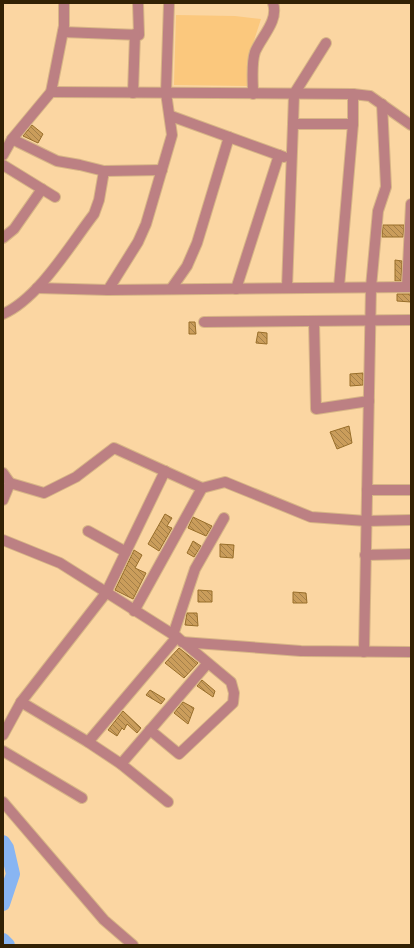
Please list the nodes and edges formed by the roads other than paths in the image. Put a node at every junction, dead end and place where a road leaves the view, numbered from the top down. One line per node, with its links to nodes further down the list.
1 (64, 3): 5 (street)
2 (138, 3): 6 (street)
3 (169, 3): 10 (street)
4 (273, 3): 11 (street)
5 (63, 32): 6 (street); 8 (street)
6 (135, 34): 9 (street)
7 (326, 43): 12 (street)
8 (51, 92): 9 (street); 22 (street)
9 (133, 93): 10 (street)
10 (166, 93): 11 (street); 16 (street)
11 (253, 94): 12 (street)
12 (294, 94): 13 (street); 18 (street)
13 (353, 94): 14 (street); 19 (street)
14 (382, 104): 15 (street); 33 (street)
15 (398, 115): 17 (street); 20 (street)
16 (171, 116): 21 (street); 27 (street)
17 (411, 117)
18 (293, 124): 19 (street); 25 (street)
19 (353, 124): 37 (street)
20 (411, 125)
21 (229, 137): 24 (street); 38 (street)
22 (12, 139): 23 (street); 28 (street)
23 (3, 154)
24 (279, 155): 25 (street); 39 (street)
25 (292, 159): 36 (street)
26 (3, 165): 29 (street)
27 (162, 170): 28 (street); 40 (street)
28 (104, 171): 35 (street)
29 (42, 189): 30 (street); 32 (street)
30 (55, 197)
31 (411, 204): 34 (street)
32 (3, 238)
33 (371, 287): 34 (street); 37 (street); 44 (street)
34 (409, 287)
35 (38, 288): 40 (street); 41 (street)
36 (288, 288): 37 (street); 39 (street)
37 (339, 288)
38 (172, 289): 39 (street); 40 (street)
39 (236, 289)
40 (108, 290)
41 (3, 314)
42 (411, 320): 44 (street)
43 (314, 321): 44 (street); 45 (street); 46 (street)
44 (370, 321): 46 (street)
45 (204, 322)
46 (368, 401): 51 (street)
47 (165, 471): 49 (street); 50 (street); 59 (street)
48 (3, 473): 49 (street)
49 (10, 483): 53 (street)
50 (202, 488): 56 (street); 63 (street)
51 (367, 490): 52 (street); 56 (street)
52 (411, 490)
53 (3, 500)
54 (224, 518): 64 (street)
55 (411, 520): 56 (street)
56 (366, 522): 61 (street)
57 (88, 531): 59 (street)
58 (3, 540): 62 (street)
59 (126, 552): 62 (street)
60 (411, 554): 61 (street)
61 (365, 555): 65 (street)
62 (106, 593): 63 (street); 68 (street)
63 (134, 611): 64 (street)
64 (177, 638): 65 (street); 67 (street); 71 (street)
65 (364, 652): 66 (street)
66 (411, 652)
67 (207, 664): 69 (street); 69 (street)
68 (21, 702): 70 (street); 71 (street)
69 (150, 730): 73 (street)
70 (3, 735)
71 (88, 742): 73 (street)
72 (3, 751): 74 (street)
73 (121, 764): 76 (street)
74 (82, 798)
75 (3, 802): 77 (street)
76 (168, 802)
77 (133, 945)

